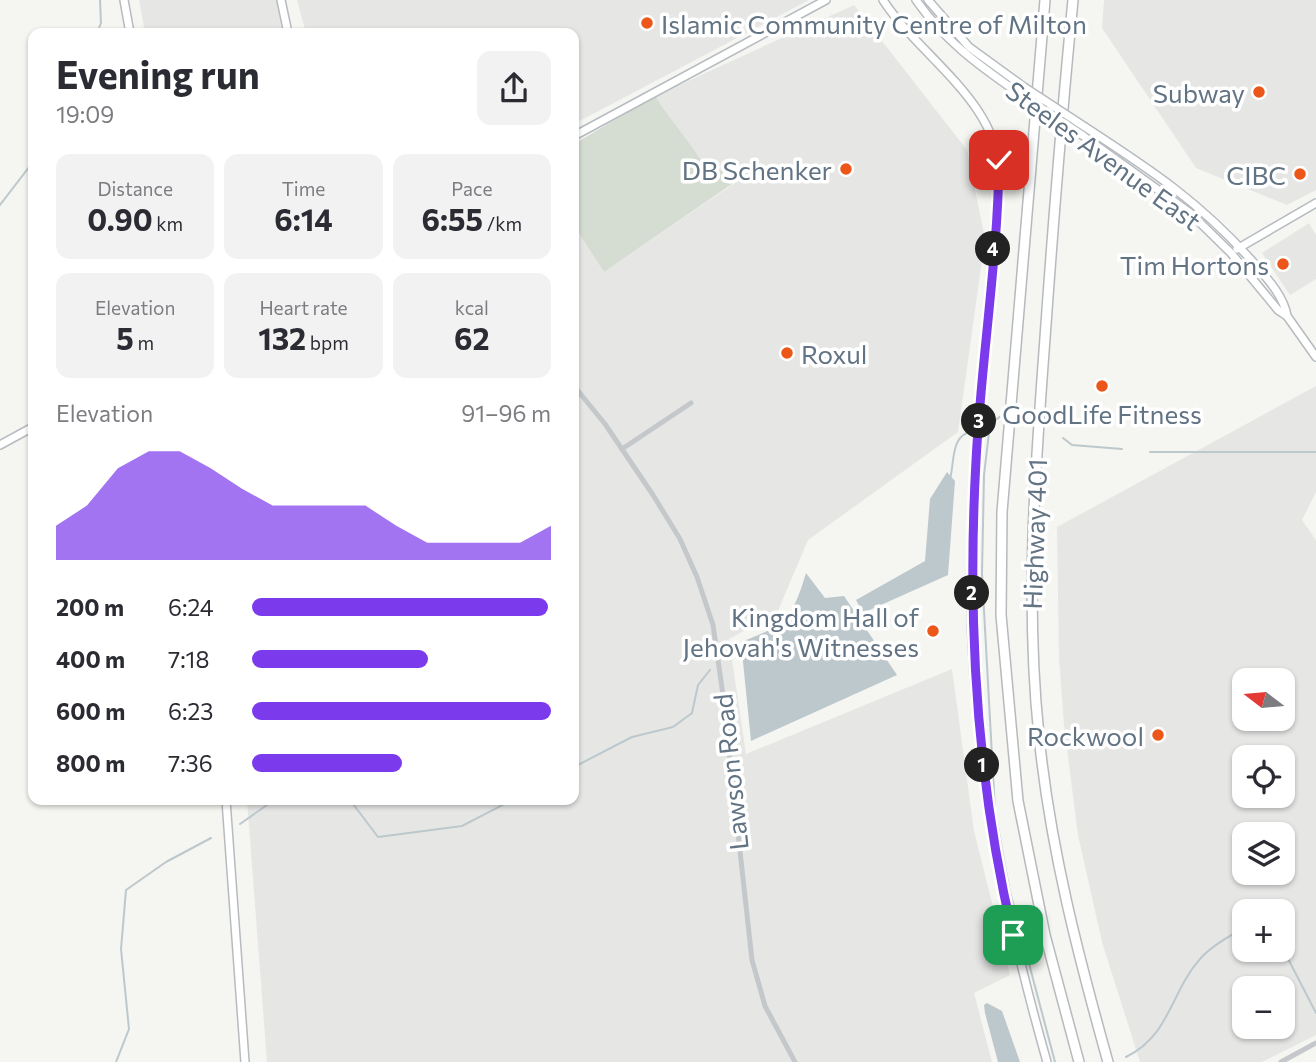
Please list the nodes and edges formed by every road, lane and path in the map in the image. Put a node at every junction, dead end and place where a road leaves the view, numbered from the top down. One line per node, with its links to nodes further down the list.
1 (124, 0): 9 (street)
2 (281, 0): 10 (street)
3 (826, 0): 13 (street)
4 (883, 0): 28 (street)
5 (916, 0): 11 (street, Steeles Avenue East)
6 (928, 0): 11 (street, Steeles Avenue East)
7 (1045, 0): 29 (highway, Highway 401)
8 (1073, 0): 30 (highway, Highway 401)
9 (129, 28)
10 (287, 28)
11 (1020, 89): 12 (street, Steeles Avenue East, bridge)
12 (1084, 131): 15 (street, Steeles Avenue East); 16 (street, Steeles Avenue East)
13 (579, 133)
14 (1316, 203): 15 (street)
15 (1240, 247): 16 (street); 17 (street, Steeles Avenue East)
16 (1231, 253): 17 (street, Steeles Avenue East)
17 (1287, 316): 18 (street, Steeles Avenue East)
18 (1316, 357)
19 (579, 393): 23 (street, Lawson Road)
20 (691, 403): 23 (street)
21 (28, 430): 22 (street)
22 (0, 445)
23 (622, 449): 27 (street, Lawson Road)
24 (226, 805): 26 (street)
25 (1316, 1043): 31 (street)
26 (245, 1062)
27 (795, 1062)
28 (1047, 1062)
29 (1079, 1062)
30 (1108, 1062)
31 (1281, 1062)

